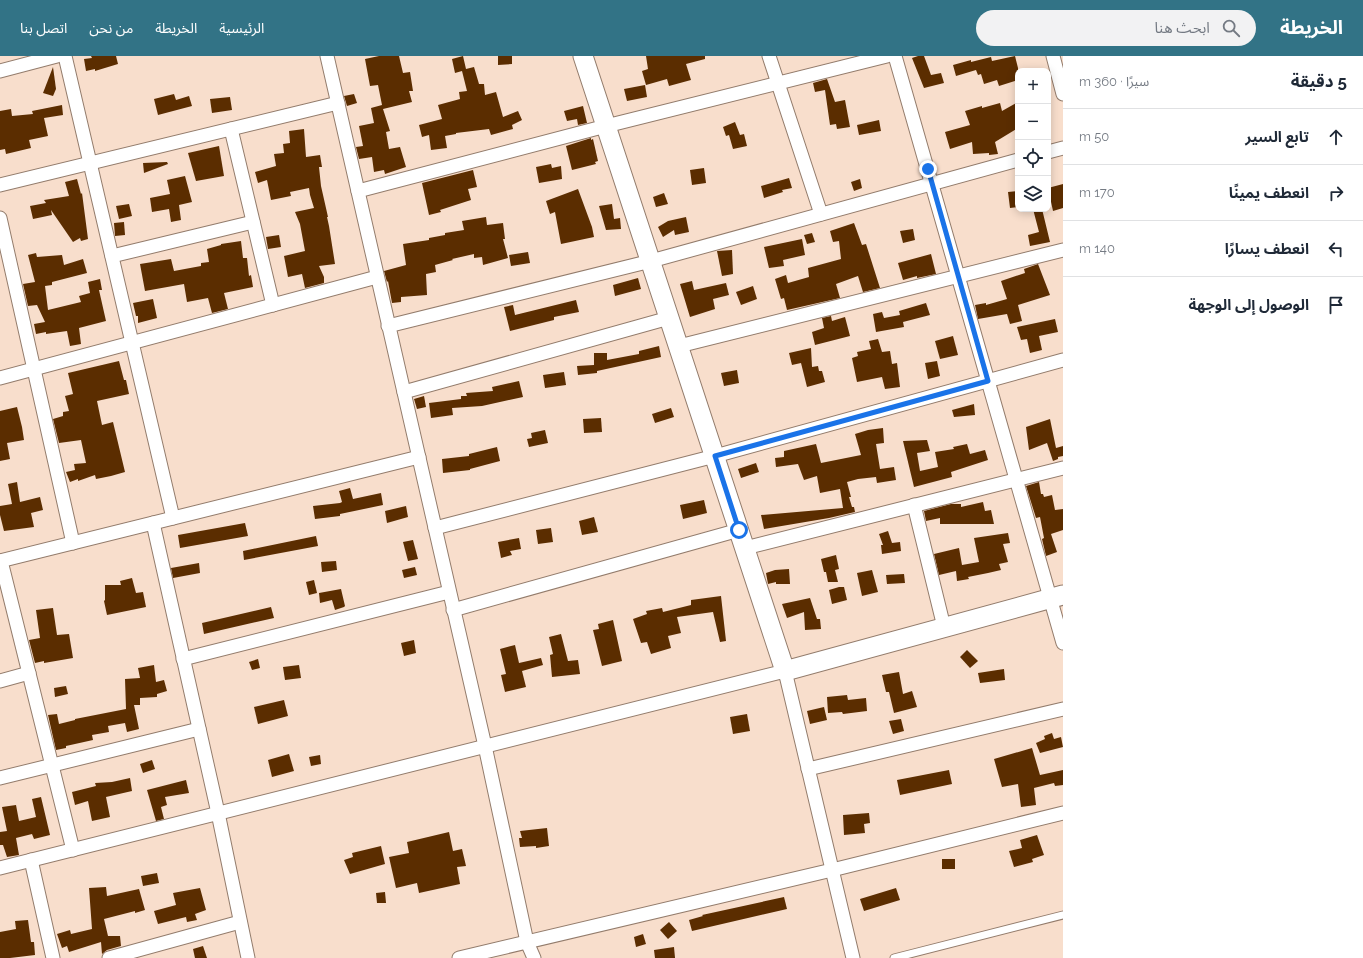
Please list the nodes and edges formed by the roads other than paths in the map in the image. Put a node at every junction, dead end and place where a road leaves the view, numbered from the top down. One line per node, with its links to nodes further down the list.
1 (57, 56): 9 (street)
2 (65, 56): 18 (street)
3 (327, 56): 12 (street)
4 (583, 56): 13 (main road)
5 (769, 56): 10 (street)
6 (886, 56): 10 (street)
7 (895, 56): 19 (street)
8 (1053, 56): 11 (street)
9 (0, 71)
10 (777, 83): 13 (street); 22 (street)
11 (1063, 94)
12 (338, 103): 14 (street); 21 (street)
13 (606, 126): 21 (street); 27 (main road)
14 (231, 129): 18 (street); 24 (street)
15 (1063, 148): 16 (street)
16 (1051, 151)
17 (1015, 161): 19 (street)
18 (90, 163): 20 (street); 26 (street)
19 (932, 183): 22 (street); 28 (street)
20 (0, 185)
21 (358, 191): 29 (street)
22 (820, 214): 27 (street)
23 (0, 218): 36 (street)
24 (253, 222): 26 (street); 30 (street)
25 (1063, 250): 28 (street)
26 (112, 256): 33 (street)
27 (651, 261): 31 (main road); 32 (street)
28 (958, 275): 34 (street); 38 (street)
29 (377, 277): 30 (street); 32 (street)
30 (273, 305): 33 (street)
31 (669, 318): 34 (main road); 39 (street)
32 (388, 326): 39 (street)
33 (132, 343): 36 (street); 45 (street)
34 (679, 346): 40 (main road)
35 (1063, 360): 38 (street)
36 (34, 369): 37 (street); 49 (street)
37 (0, 378)
38 (988, 381): 40 (street); 43 (street)
39 (404, 392): 41 (street)
40 (715, 456): 47 (street); 48 (main road)
41 (419, 457): 45 (street); 47 (street)
42 (1063, 468): 43 (street)
43 (1017, 480): 44 (street); 52 (street)
44 (914, 505): 48 (street); 54 (street)
45 (173, 518): 46 (street)
46 (153, 523): 49 (street); 56 (street)
47 (435, 528): 51 (street)
48 (742, 539): 53 (street); 57 (main road)
49 (73, 543): 50 (street)
50 (1, 561): 58 (street)
51 (449, 592): 53 (street); 56 (street)
52 (1057, 596): 54 (main road); 55 (street)
53 (453, 610): 62 (street)
54 (944, 627): 57 (main road)
55 (1063, 643)
56 (183, 659): 61 (street)
57 (785, 671): 62 (street); 64 (street)
58 (29, 673): 59 (street); 63 (street)
59 (0, 680)
60 (1063, 709): 64 (street)
61 (199, 729): 63 (street); 66 (street)
62 (485, 746): 66 (street); 74 (street)
63 (51, 765): 65 (street); 68 (street)
64 (808, 769): 71 (street)
65 (0, 778)
66 (218, 813): 68 (street); 73 (street)
67 (1063, 813): 71 (street)
68 (73, 850): 69 (street)
69 (31, 860): 70 (street); 75 (street)
70 (0, 868)
71 (832, 870): 74 (street); 80 (street)
72 (1063, 915): 81 (lane)
73 (240, 922): 76 (street); 77 (street)
74 (527, 942): 78 (street); 79 (street)
75 (53, 958)
76 (109, 958)
77 (248, 958)
78 (458, 958)
79 (534, 958)
80 (853, 958)
81 (894, 958)

